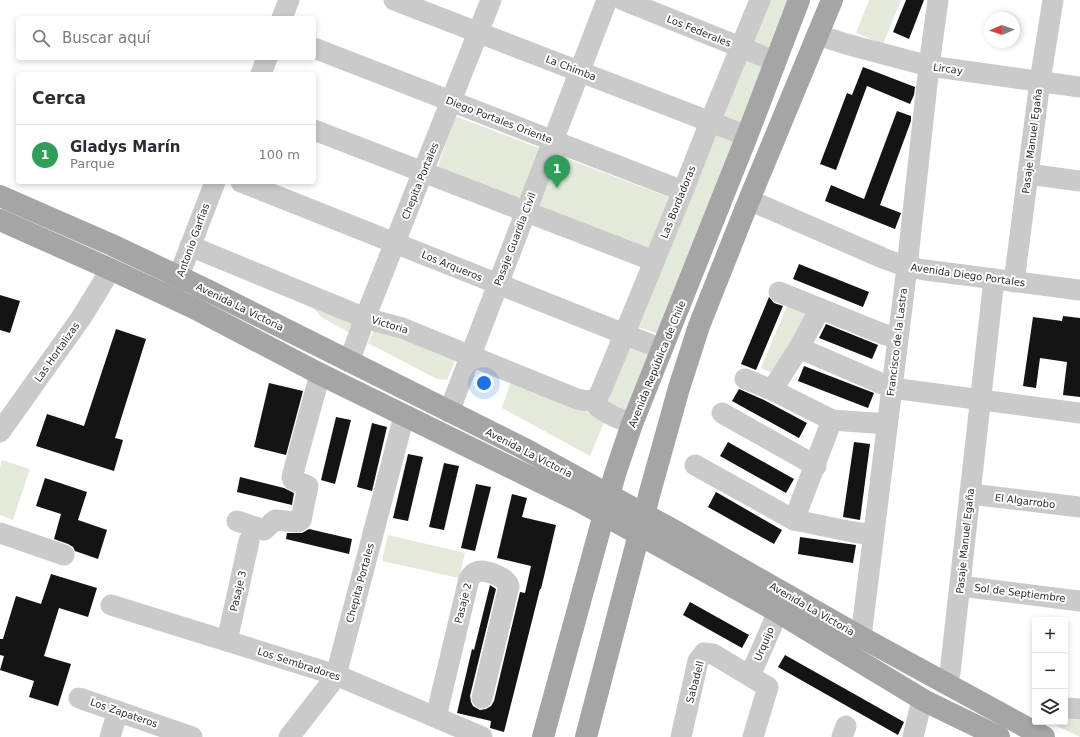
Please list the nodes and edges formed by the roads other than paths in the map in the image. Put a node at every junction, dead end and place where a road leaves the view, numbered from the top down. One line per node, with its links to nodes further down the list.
1 (289, 0): 11 (street)
2 (394, 0): 12 (street, La Chimba)
3 (491, 0): 12 (street, Chepita Portales)
4 (607, 0): 20 (street, Pasaje Guardia Civil)
5 (624, 0): 14 (street, Los Federales)
6 (760, 0): 14 (street, Las Bordadoras)
7 (799, 0): 17 (main road, Avenida República de Chile)
8 (832, 0): 13 (main road)
9 (938, 0): 18 (street, Francisco de la Lastra)
10 (1053, 0): 21 (street, Pasaje Manuel Egaña)
11 (283, 16)
12 (478, 33): 20 (street, La Chimba); 23 (street, Chepita Portales)
13 (818, 34): 18 (street, Lircay); 35 (main road)
14 (740, 48): 17 (street, Los Federales); 24 (street, Las Bordadoras)
15 (316, 49): 23 (street, Diego Portales Oriente)
16 (266, 60): 19 (street)
17 (775, 61): 26 (main road, Avenida República de Chile)
18 (929, 66): 21 (street, Lircay); 41 (street, Francisco de la Lastra)
19 (262, 72)
20 (580, 72): 24 (street, La Chimba); 27 (street, Pasaje Guardia Civil)
21 (1040, 81): 22 (street, Lircay); 29 (street, Pasaje Manuel Egaña)
22 (1080, 87)
23 (451, 101): 27 (street, Diego Portales Oriente); 28 (street, Chepita Portales)
24 (710, 122): 26 (street, La Chimba); 33 (street, Las Bordadoras)
25 (316, 131): 28 (street)
26 (747, 136): 54 (main road, Avenida República de Chile)
27 (553, 141): 33 (street, Diego Portales Oriente); 36 (street, Pasaje Guardia Civil)
28 (423, 172): 36 (street); 38 (street, Chepita Portales)
29 (1028, 174): 30 (street); 44 (street, Pasaje Manuel Egaña)
30 (1080, 181)
31 (214, 184): 39 (street, Antonio Garfias)
32 (246, 184): 38 (street, Los Arqueros)
33 (683, 191): 40 (street, Las Bordadoras)
34 (0, 196): 43 (main road, Avenida La Victoria)
35 (749, 200): 41 (street, Avenida Diego Portales); 76 (main road)
36 (526, 212): 40 (street); 45 (street, Pasaje Guardia Civil)
37 (0, 220): 42 (main road, Avenida La Victoria)
38 (395, 243): 45 (street, Los Arqueros); 50 (street, Chepita Portales)
39 (190, 246): 43 (street, Antonio Garfias); 50 (street, Victoria)
40 (654, 261): 51 (street, Las Bordadoras)
41 (907, 266): 44 (street, Avenida Diego Portales); 52 (street, Francisco de la Lastra)
42 (110, 268): 48 (main road, Avenida La Victoria); 70 (street, Las Hortalizas)
43 (179, 277): 48 (street, Antonio Garfias); 56 (main road, Avenida La Victoria)
44 (1004, 280): 46 (street, Avenida Diego Portales); 61 (street, Pasaje Manuel Egaña)
45 (498, 284): 51 (street, Los Arqueros); 55 (street, Pasaje Guardia Civil)
46 (1080, 290)
47 (779, 292): 49 (street)
48 (171, 297): 57 (main road, Avenida La Victoria)
49 (820, 309): 52 (street); 53 (street)
50 (365, 318): 55 (street, Victoria); 56 (street, Chepita Portales)
51 (624, 334): 54 (street, Los Arqueros); 62 (street, Las Bordadoras)
52 (898, 338): 59 (street, Francisco de la Lastra)
53 (799, 348): 59 (street); 60 (street)
54 (662, 349): 68 (main road, Avenida República de Chile)
55 (471, 355): 62 (street, Victoria); 63 (street, Pasaje Guardia Civil)
56 (349, 362): 63 (main road, Avenida La Victoria)
57 (320, 374): 66 (main road, Avenida La Victoria); 78 (street)
58 (745, 379): 60 (street)
59 (892, 388): 61 (street); 69 (street, Francisco de la Lastra)
60 (772, 390): 67 (street)
61 (981, 399): 65 (street); 73 (street, Pasaje Manuel Egaña)
62 (592, 400): 68 (street)
63 (449, 412): 74 (main road, Avenida La Victoria)
64 (722, 413): 72 (street)
65 (1080, 413)
66 (404, 416): 74 (main road, Avenida La Victoria); 90 (street, Chepita Portales)
67 (832, 420): 69 (street); 72 (street)
68 (632, 424): 74 (main road, Avenida República de Chile)
69 (887, 424): 81 (street, Francisco de la Lastra)
70 (0, 432)
71 (695, 465): 77 (street)
72 (816, 466): 77 (street)
73 (970, 494): 75 (street, El Algarrobo); 84 (street, Pasaje Manuel Egaña)
74 (606, 505): 76 (main road, Avenida La Victoria); 80 (main road, Avenida La Victoria); 104 (main road, Avenida República de Chile)
75 (1080, 507)
76 (644, 515): 80 (main road); 88 (main road, Avenida La Victoria)
77 (794, 520): 81 (street)
78 (237, 521)
79 (0, 533): 83 (street)
80 (639, 535): 87 (main road, Avenida La Victoria); 105 (main road)
81 (873, 535): 88 (street, Francisco de la Lastra)
82 (249, 541): 89 (street, Pasaje 3)
83 (64, 555)
84 (960, 586): 85 (street, Sol de Septiembre); 92 (street, Pasaje Manuel Egaña)
85 (1080, 601)
86 (111, 605): 89 (street, Los Sembradores)
87 (778, 612): 91 (street, Urquijo); 95 (main road, Avenida La Victoria)
88 (861, 637): 92 (main road, Avenida La Victoria)
89 (227, 641): 90 (street, Los Sembradores)
90 (336, 675): 99 (street, Los Sembradores); 102 (street, Chepita Portales)
91 (759, 682): 106 (street, Sabadell); 107 (street, Urquijo)
92 (944, 682): 110 (main road, Avenida La Victoria)
93 (79, 698): 98 (street, Los Zapateros)
94 (482, 698): 99 (street, Pasaje 2)
95 (925, 701): 108 (street); 109 (main road, Avenida La Victoria)
96 (1068, 708): 97 (street)
97 (1080, 709)
98 (118, 711): 100 (street); 101 (street, Los Zapateros)
99 (436, 717): 103 (street, Los Sembradores)
100 (110, 737)
101 (192, 737)
102 (290, 737)
103 (482, 737)
104 (543, 737)
105 (586, 737)
106 (681, 737)
107 (753, 737)
108 (913, 737)
109 (999, 737)
110 (1044, 737)

